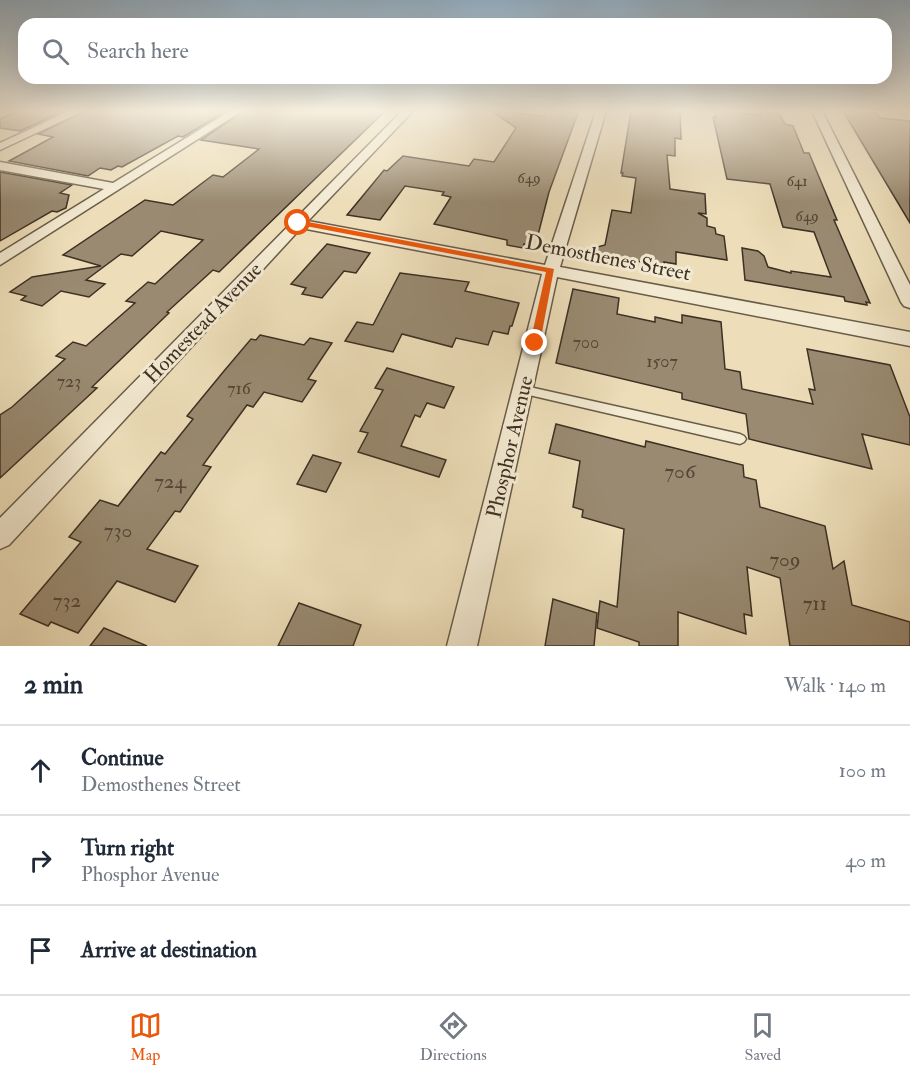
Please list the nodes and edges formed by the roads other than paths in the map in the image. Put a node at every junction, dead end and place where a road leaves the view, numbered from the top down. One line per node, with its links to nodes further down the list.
1 (188, 141): 6 (street)
2 (378, 141): 7 (street, Homestead Avenue)
3 (592, 141): 9 (street, Phosphor Avenue)
4 (832, 141): 10 (street)
5 (0, 166): 6 (street)
6 (113, 187): 8 (street)
7 (298, 223): 9 (street, Demosthenes Street); 14 (street, Homestead Avenue)
8 (0, 260)
9 (551, 270): 11 (street, Demosthenes Street); 12 (street, Phosphor Avenue)
10 (910, 302)
11 (910, 339)
12 (525, 390): 13 (lane); 15 (street, Phosphor Avenue)
13 (740, 440)
14 (0, 536)
15 (462, 646)

